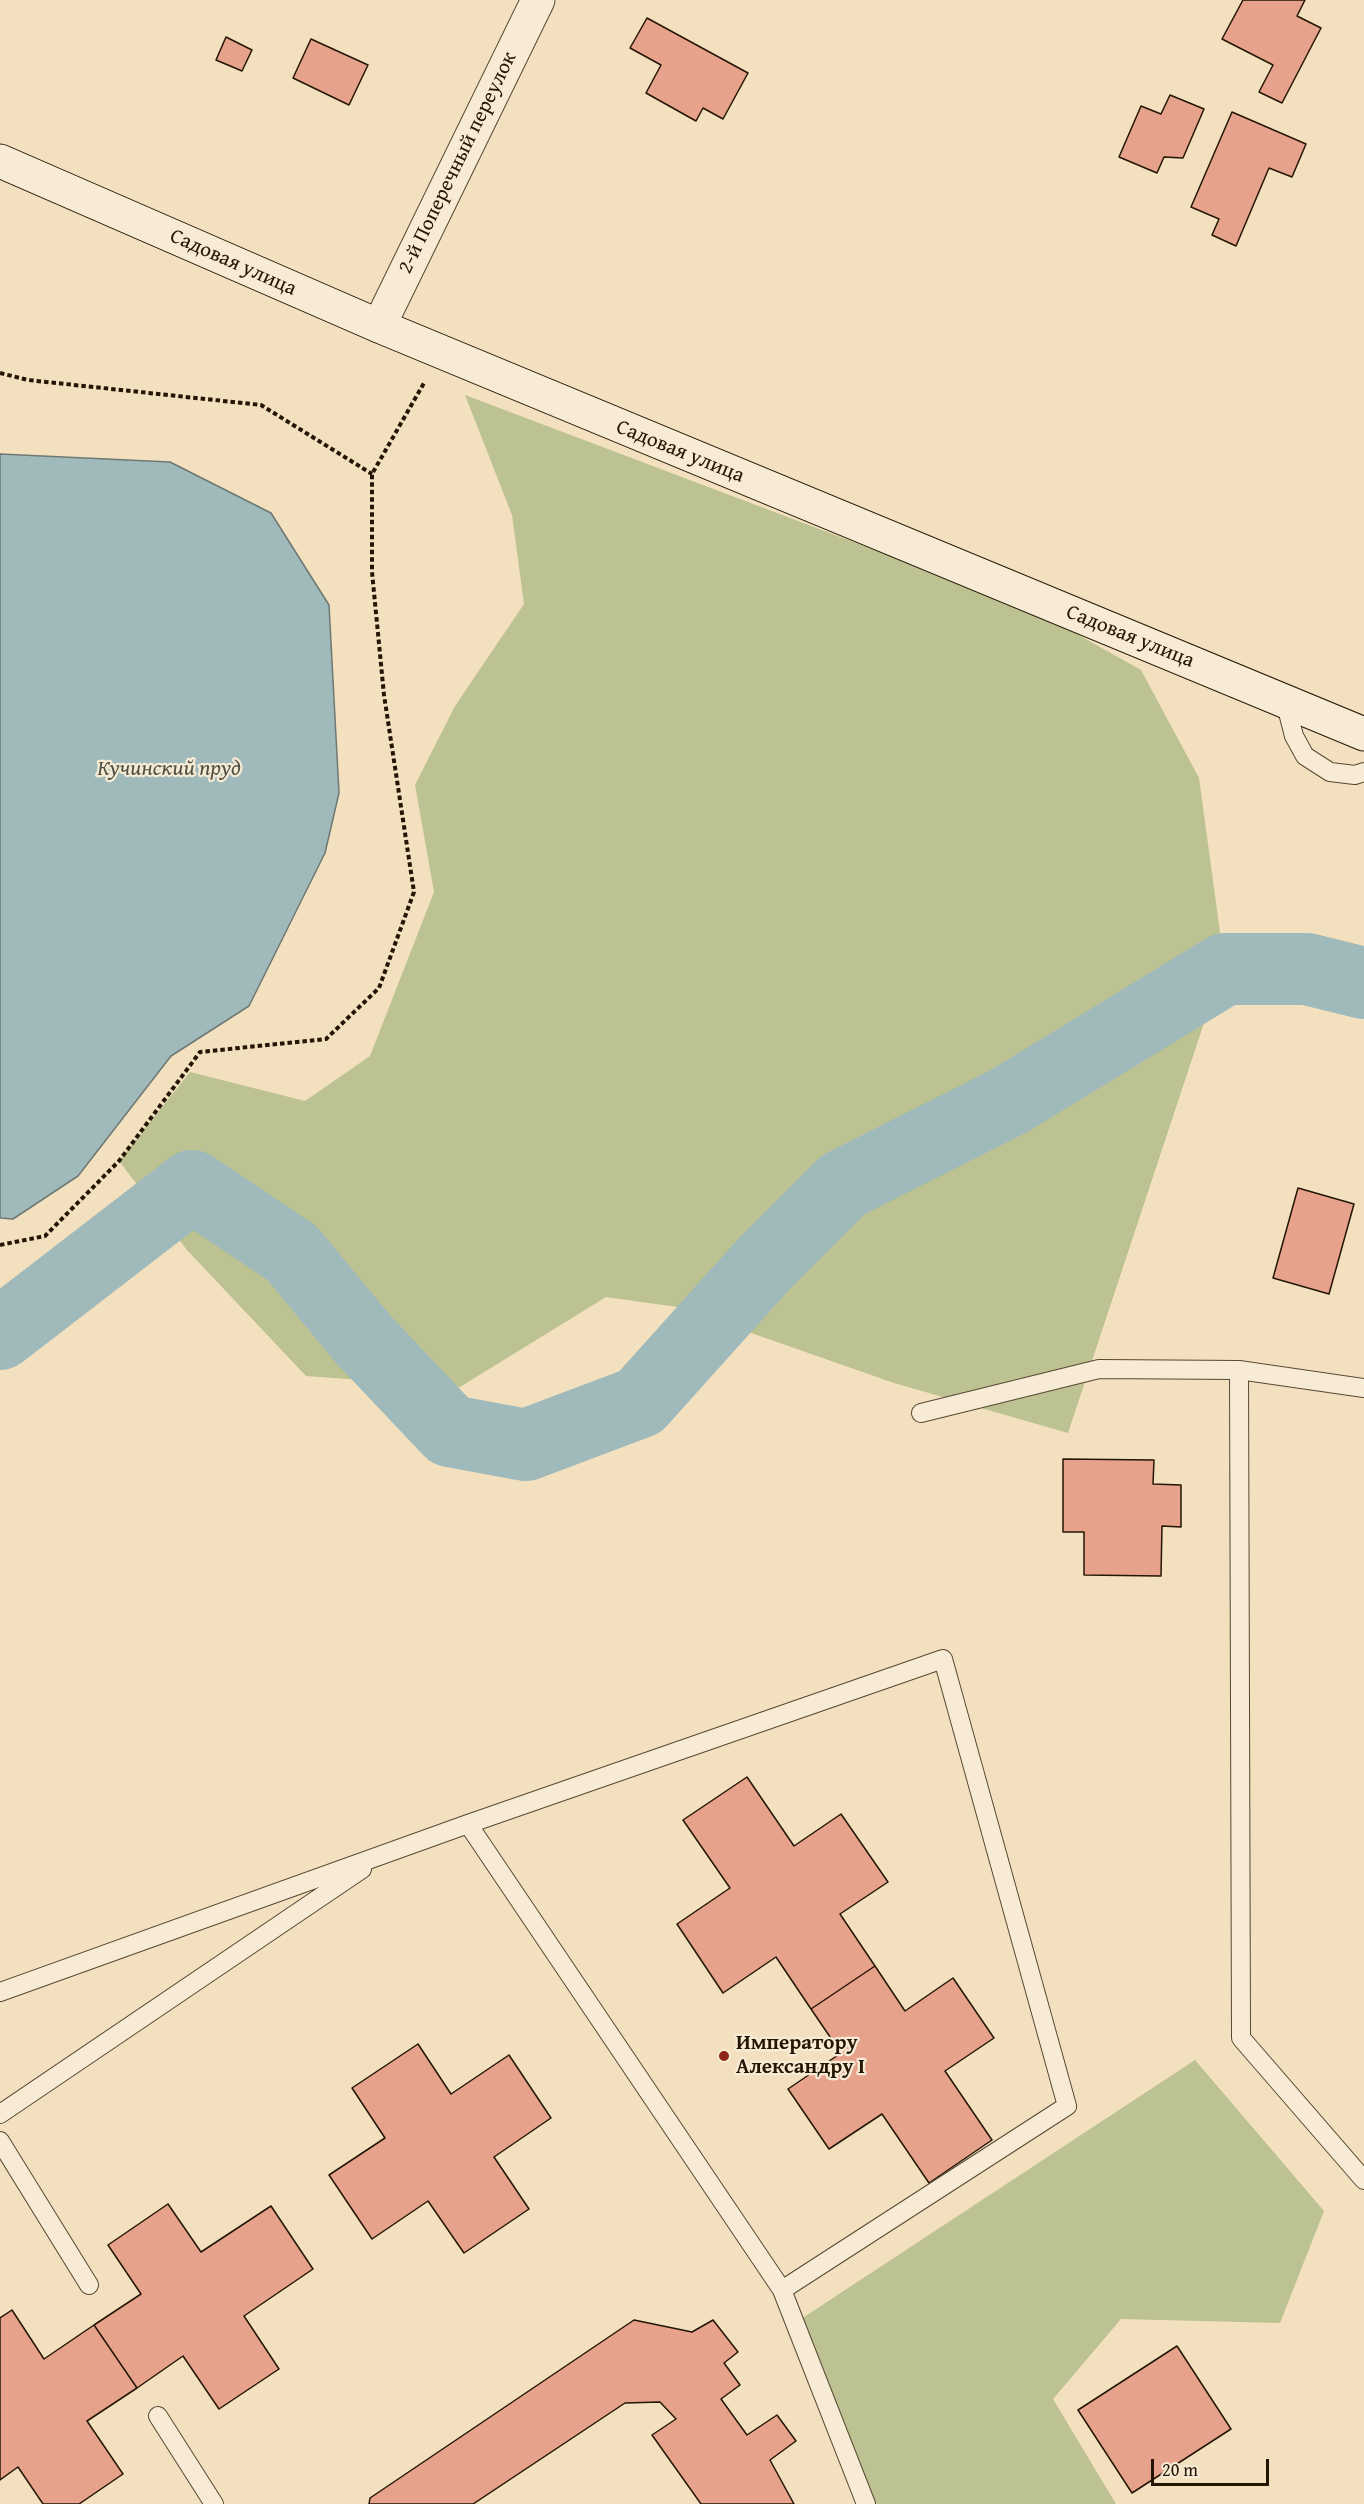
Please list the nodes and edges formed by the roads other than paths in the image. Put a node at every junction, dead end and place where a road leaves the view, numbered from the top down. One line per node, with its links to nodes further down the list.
1 (538, 0): 3 (street, 2-й Поперечный переулок)
2 (0, 161): 3 (street, Садовая улица)
3 (379, 327): 4 (street, Садовая улица)
4 (1285, 701): 5 (street, Садовая улица); 6 (lane)
5 (1364, 734)
6 (1364, 772)
7 (1239, 1370): 8 (lane); 9 (lane); 15 (lane)
8 (1364, 1388)
9 (921, 1413)
10 (468, 1824): 11 (lane); 17 (lane); 17 (lane)
11 (383, 1854): 12 (lane); 13 (lane)
12 (0, 1992)
13 (0, 2114)
14 (0, 2141): 16 (lane)
15 (1364, 2180)
16 (89, 2285)
17 (782, 2290): 20 (lane)
18 (158, 2416): 19 (lane)
19 (214, 2504)
20 (866, 2504)

